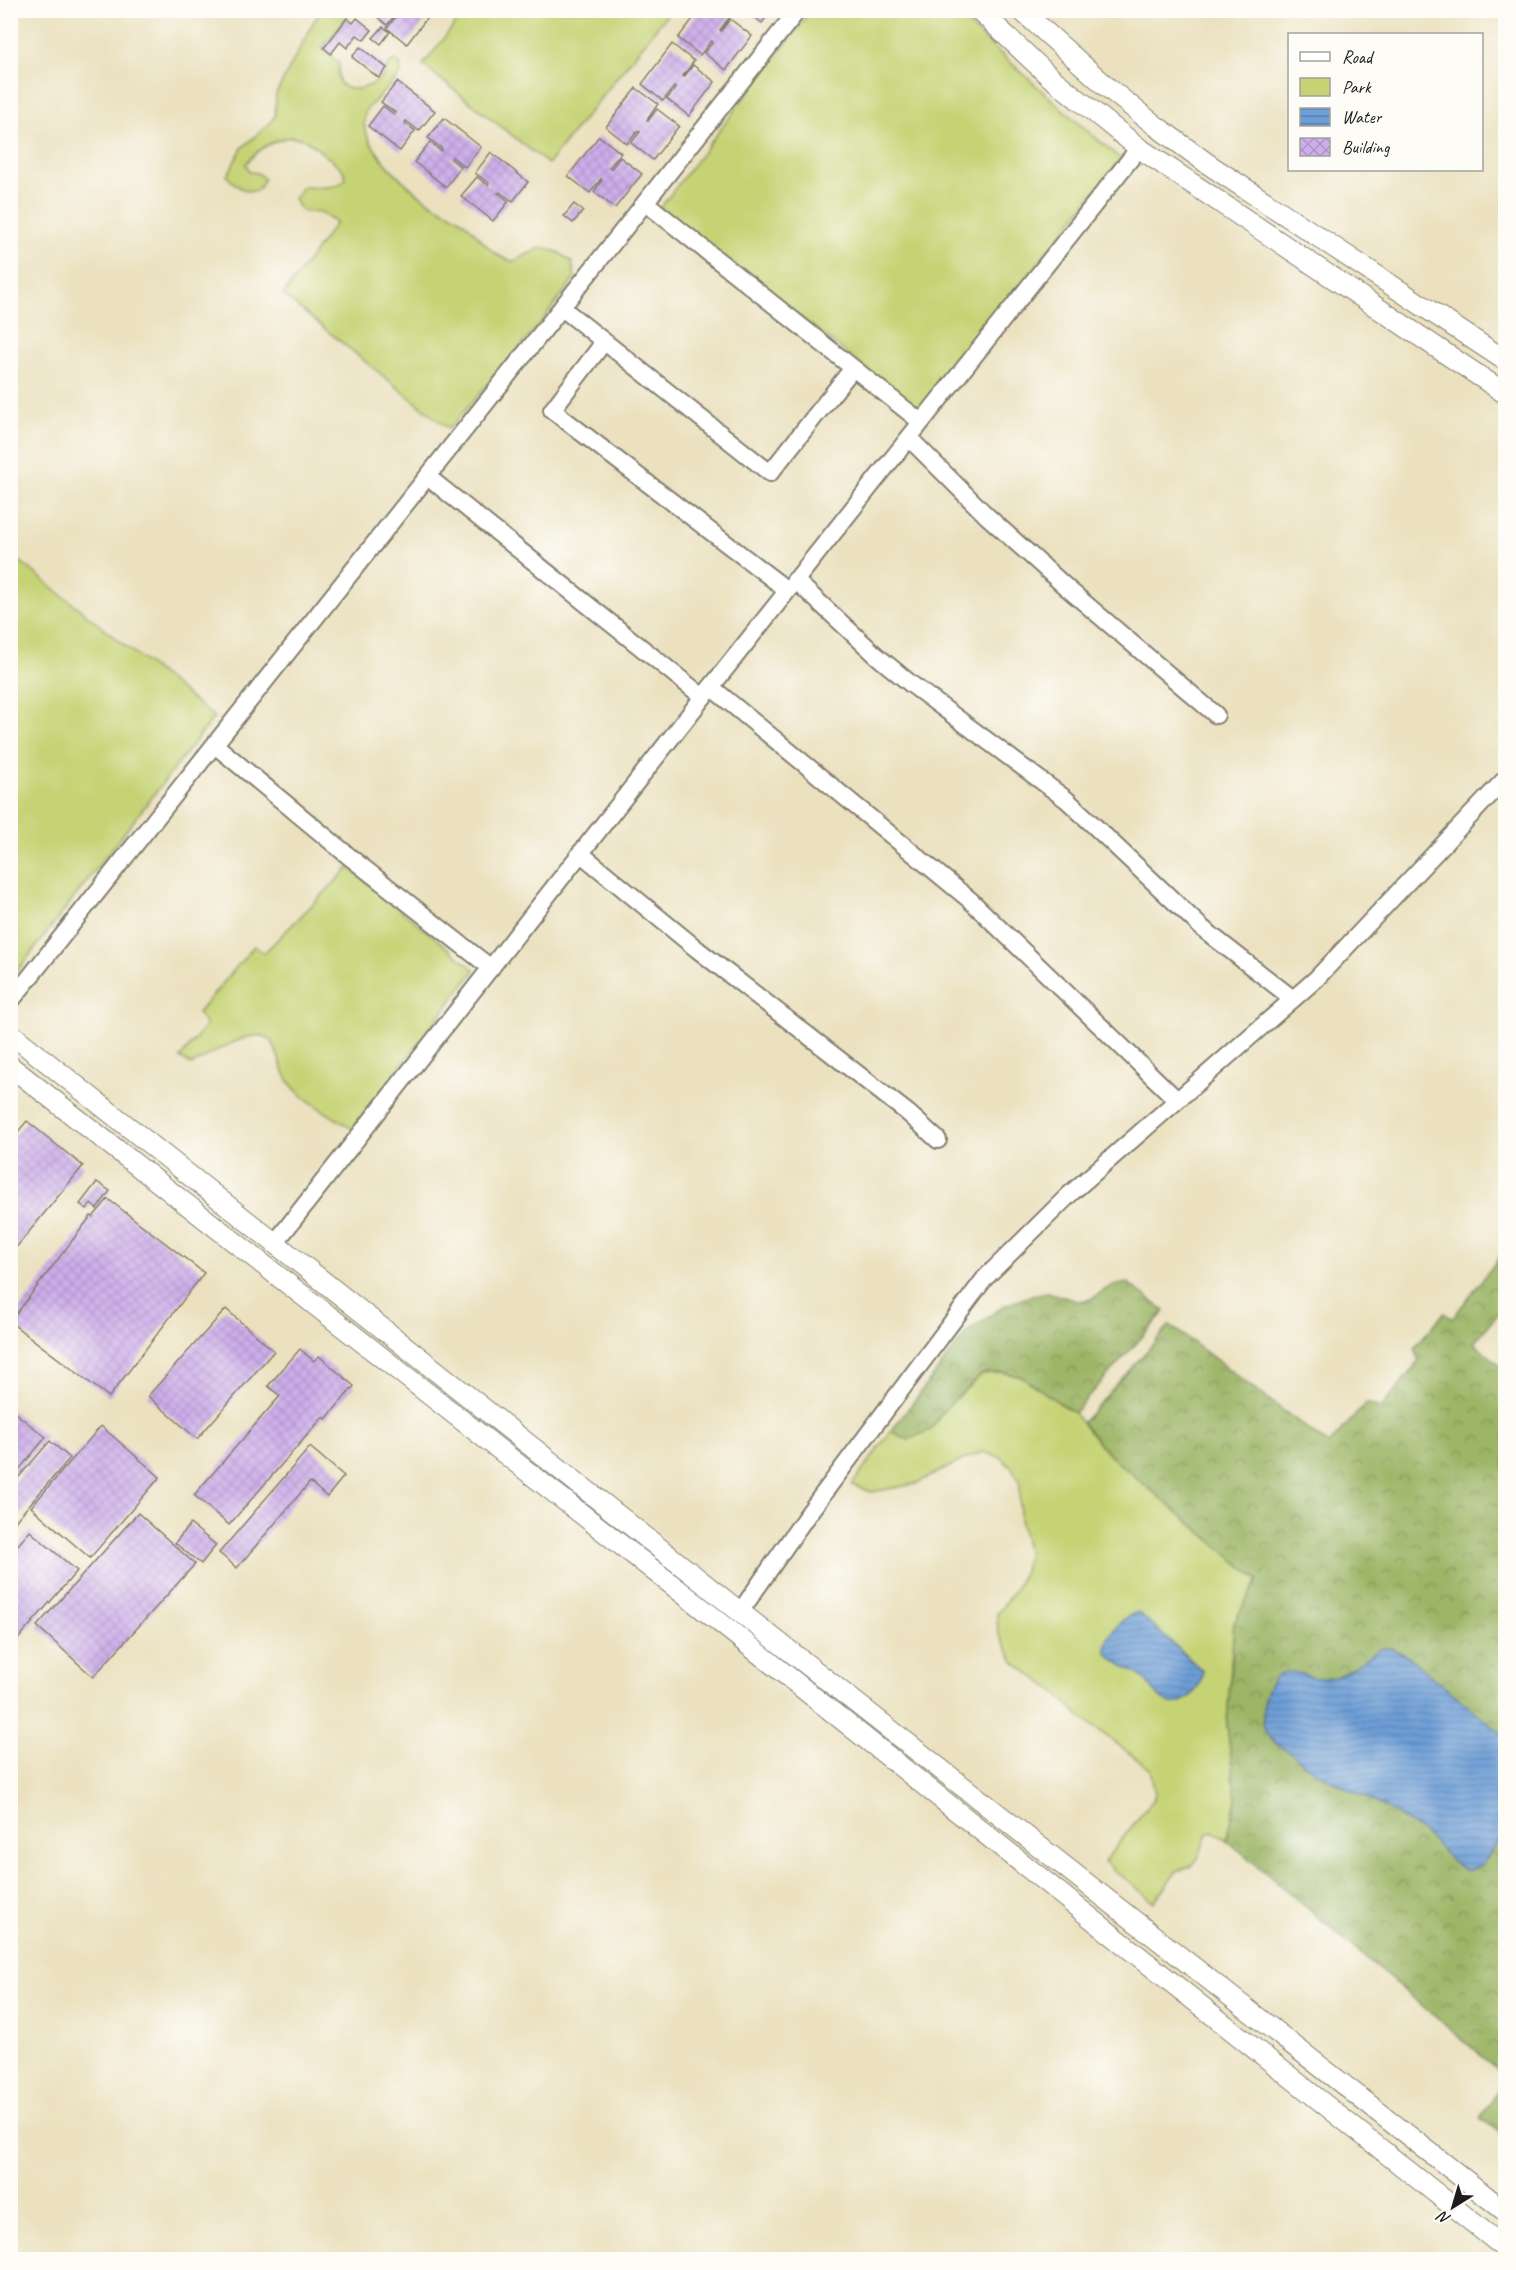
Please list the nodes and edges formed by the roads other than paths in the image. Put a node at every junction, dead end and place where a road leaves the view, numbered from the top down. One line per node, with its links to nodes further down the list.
1 (798, 10): 6 (street)
2 (980, 10): 5 (street)
3 (1021, 10): 4 (street)
4 (1156, 126): 5 (street); 9 (street)
5 (1139, 148): 11 (street); 12 (street)
6 (646, 203): 7 (street); 10 (street)
7 (562, 308): 8 (street); 14 (street)
8 (604, 342): 10 (street); 15 (street)
9 (1506, 361)
10 (853, 368): 12 (street)
11 (1506, 394)
12 (921, 422): 13 (street)
13 (909, 438): 15 (street); 17 (street)
14 (428, 477): 16 (street); 18 (street)
15 (791, 585): 16 (street); 22 (street)
16 (707, 692): 20 (street); 26 (street)
17 (1216, 715)
18 (215, 745): 21 (street); 23 (street)
19 (1506, 778): 22 (street)
20 (580, 853): 21 (street); 27 (street)
21 (491, 968): 28 (street)
22 (1293, 999): 26 (street)
23 (10, 1002)
24 (10, 1033): 28 (street)
25 (10, 1066): 31 (street)
26 (1177, 1100): 29 (street)
27 (938, 1140)
28 (275, 1243): 29 (street)
29 (740, 1612): 30 (street)
30 (1506, 2212)
31 (1506, 2249)

